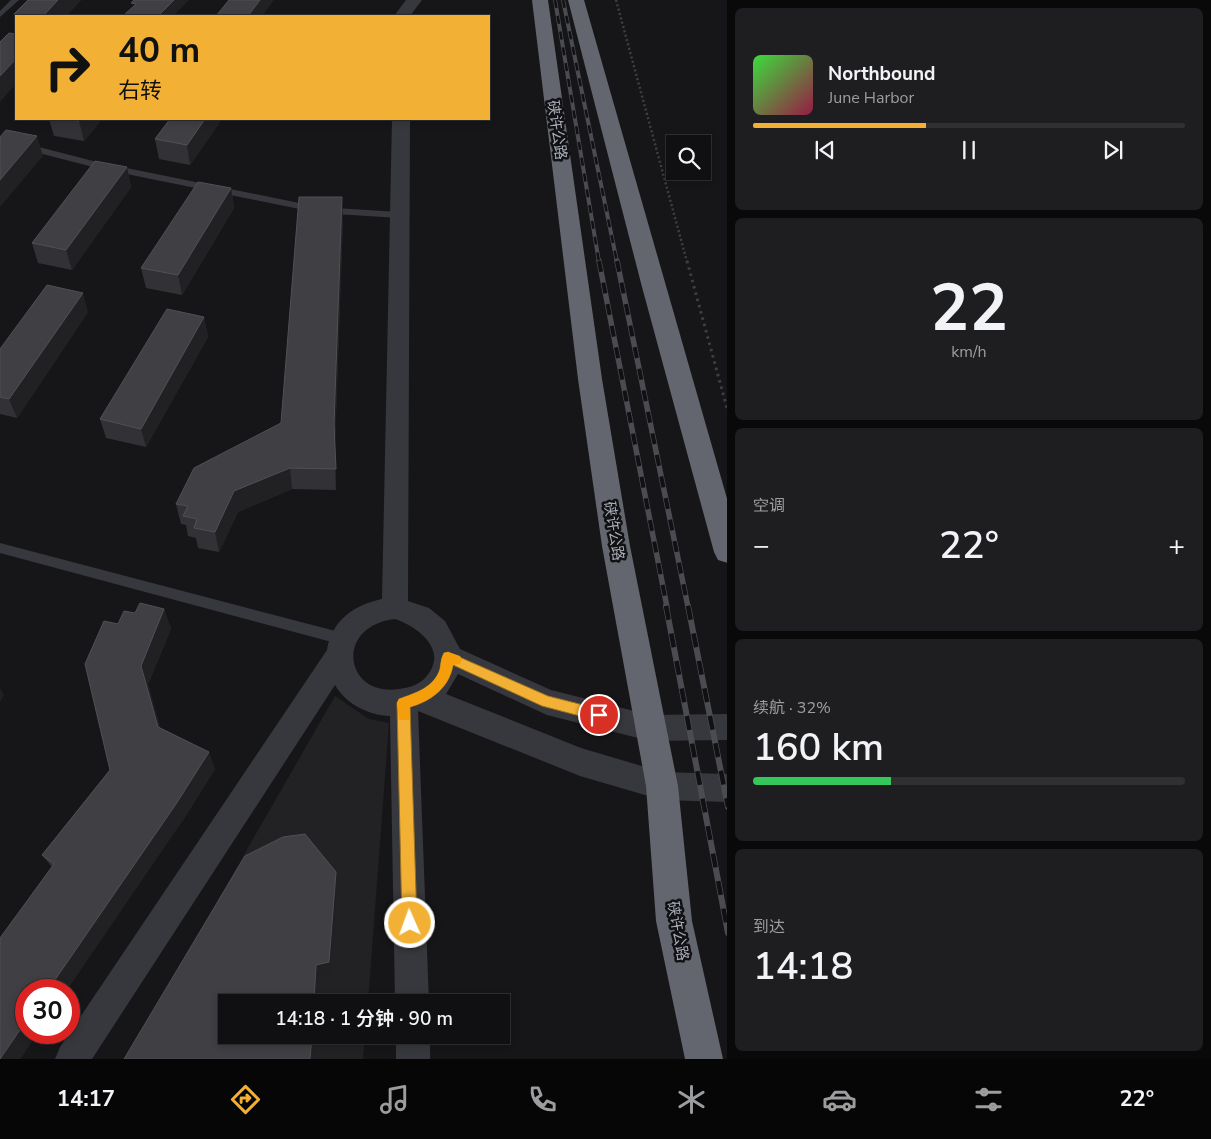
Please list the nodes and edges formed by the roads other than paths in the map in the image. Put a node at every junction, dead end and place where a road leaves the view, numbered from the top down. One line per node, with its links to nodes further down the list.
1 (15, 0): 5 (lane)
2 (414, 0): 6 (street)
3 (540, 0): 17 (highway, 硖许公路)
4 (576, 0): 11 (highway)
5 (0, 15)
6 (403, 15)
7 (401, 120): 9 (street)
8 (0, 140): 9 (lane)
9 (400, 215): 12 (street)
10 (0, 548): 13 (lane)
11 (727, 552)
12 (395, 608): 13 (street); 14 (street)
13 (341, 647): 15 (street); 22 (street)
14 (448, 657): 15 (street); 17 (street)
15 (413, 701): 18 (street); 20 (street)
16 (727, 727): 17 (street)
17 (650, 728): 18 (highway, 硖许公路)
18 (662, 786): 19 (street); 24 (highway, 硖许公路)
19 (727, 788)
20 (412, 994)
21 (413, 1044): 23 (street)
22 (72, 1059)
23 (414, 1059)
24 (704, 1059)

